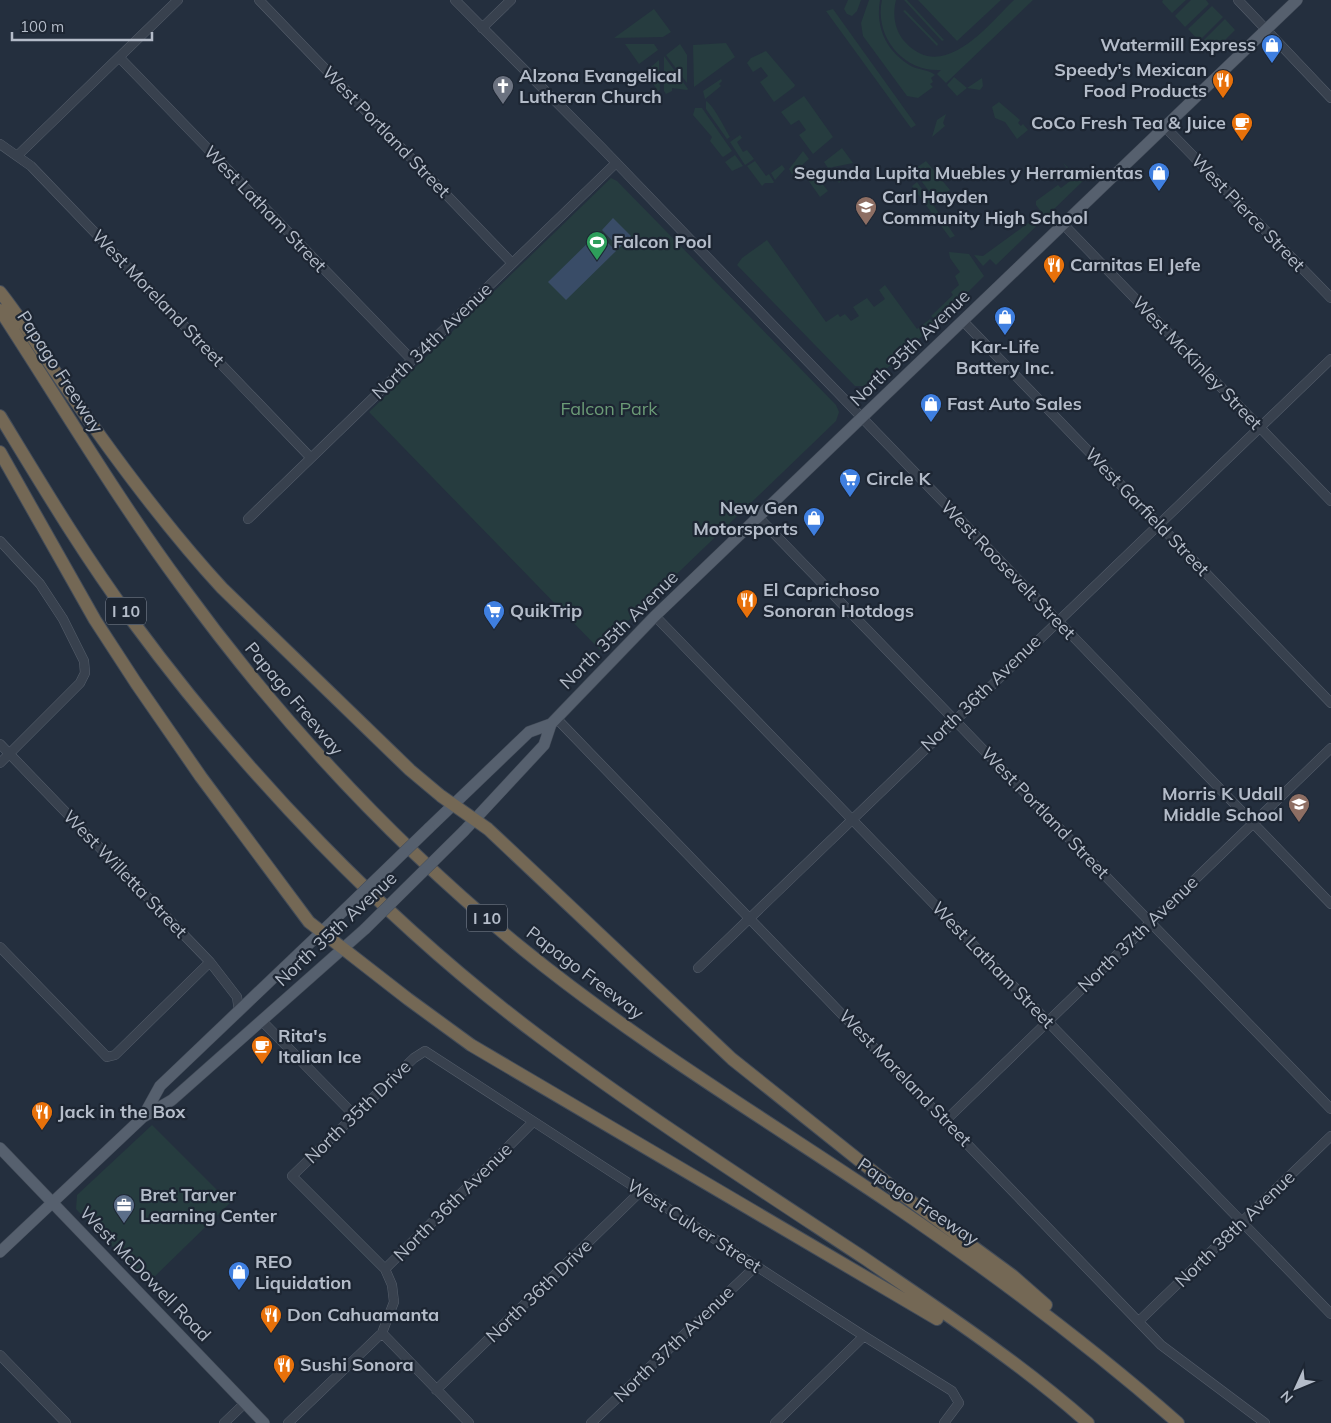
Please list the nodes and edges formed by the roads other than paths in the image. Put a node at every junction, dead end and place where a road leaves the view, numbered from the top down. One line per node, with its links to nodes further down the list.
1 (178, 0): 9 (street)
2 (260, 0): 16 (street, West Portland Street)
3 (455, 0): 7 (street, West Roosevelt Street)
4 (511, 0): 7 (street)
5 (1238, 0): 8 (street)
6 (1297, 0): 8 (main road, North 35th Avenue)
7 (482, 28): 14 (street, West Roosevelt Street)
8 (1266, 30): 10 (street); 11 (main road, North 35th Avenue)
9 (119, 57): 13 (street); 22 (street, West Latham Street)
10 (1331, 98)
11 (1165, 127): 15 (main road, North 35th Avenue); 18 (street, West Pierce Street)
12 (0, 144): 13 (street, West Moreland Street)
13 (17, 156): 27 (street, West Moreland Street)
14 (616, 163): 16 (street, North 34th Avenue); 24 (street, West Roosevelt Street)
15 (1064, 225): 20 (main road, North 35th Avenue); 25 (street, West McKinley Street)
16 (512, 263): 22 (street, North 34th Avenue)
17 (0, 292): 42 (highway)
18 (1331, 298)
19 (0, 310): 76 (highway, Papago Freeway / I 10)
20 (963, 321): 24 (main road, North 35th Avenue); 31 (street, West Garfield Street)
21 (1331, 359): 25 (street, North 36th Avenue)
22 (412, 360): 27 (street, North 34th Avenue)
23 (0, 416): 77 (highway, I 10)
24 (862, 419): 29 (main road, North 35th Avenue); 34 (street, West Roosevelt Street)
25 (1260, 427): 28 (street, West McKinley Street); 31 (street, North 36th Avenue)
26 (0, 452): 49 (highway)
27 (311, 458): 30 (street, North 34th Avenue)
28 (1331, 501)
29 (759, 518): 33 (main road, North 35th Avenue); 36 (street, West Portland Street)
30 (248, 519)
31 (1159, 524): 34 (street, North 36th Avenue); 35 (street, West Garfield Street)
32 (0, 541): 40 (street)
33 (655, 616): 37 (main road, North 35th Avenue); 43 (street, West Latham Street)
34 (1057, 621): 36 (street, North 36th Avenue); 45 (street, West Roosevelt Street)
35 (1331, 703)
36 (954, 720): 43 (street, North 36th Avenue); 48 (street, West Portland Street)
37 (554, 721): 42 (main road, North 35th Avenue); 44 (main road, North 35th Avenue); 47 (street, West Moreland Street)
38 (0, 744): 40 (street, West Willetta Street)
39 (1331, 748): 45 (street, North 37th Avenue)
40 (9, 754): 41 (street); 52 (street, West Willetta Street)
41 (0, 763)
42 (454, 805): 44 (highway); 49 (main road, North 35th Avenue, bridge)
43 (852, 818): 47 (street, North 36th Avenue); 56 (street, West Latham Street)
44 (476, 820): 51 (main road, North 35th Avenue, bridge); 76 (highway)
45 (1254, 823): 46 (street, West Roosevelt Street); 48 (street, North 37th Avenue)
46 (1331, 904)
47 (749, 917): 53 (street, North 36th Avenue); 61 (street, West Moreland Street)
48 (1150, 923): 56 (street, North 37th Avenue); 58 (street, West Portland Street)
49 (322, 932): 51 (highway); 54 (main road, North 35th Avenue)
50 (0, 947): 52 (street)
51 (344, 950): 55 (main road, North 35th Avenue); 77 (highway)
52 (210, 962): 54 (street, West Willetta Street)
53 (698, 968)
54 (239, 1011): 60 (main road, North 35th Avenue)
55 (262, 1020): 59 (street); 60 (main road, North 35th Avenue)
56 (1048, 1022): 61 (street, North 37th Avenue); 67 (street, West Latham Street)
57 (425, 1051): 59 (street, North 35th Drive); 62 (street, West Culver Street)
58 (1331, 1109)
59 (355, 1116): 70 (street, North 35th Drive)
60 (143, 1117): 66 (main road, North 35th Avenue)
61 (946, 1120): 72 (street, West Moreland Street)
62 (533, 1122): 65 (street, West Culver Street); 70 (street, North 36th Avenue)
63 (1331, 1136): 67 (street, North 38th Avenue)
64 (0, 1148): 66 (main road, West McDowell Road)
65 (641, 1191): 69 (street, West Culver Street); 78 (street, North 36th Drive)
66 (52, 1202): 68 (main road, North 35th Avenue); 79 (main road, West McDowell Road)
67 (1243, 1221): 71 (street, West Latham Street); 72 (street, North 38th Avenue)
68 (0, 1252)
69 (756, 1266): 74 (street, West Culver Street); 85 (street, North 37th Avenue)
70 (385, 1269): 73 (street, North 36th Avenue)
71 (1331, 1314)
72 (1139, 1322): 90 (street, West Moreland Street)
73 (382, 1333): 78 (street); 83 (street, North 36th Avenue)
74 (864, 1336): 86 (street); 87 (street, West Culver Street)
75 (0, 1355): 80 (street)
76 (1122, 1374): 89 (highway, Papago Freeway / I 10)
77 (1037, 1382): 88 (highway, I 10)
78 (436, 1390): 84 (street)
79 (245, 1403): 81 (street); 82 (main road, West McDowell Road)
80 (66, 1423)
81 (224, 1423)
82 (264, 1423)
83 (288, 1423)
84 (469, 1423)
85 (591, 1423)
86 (775, 1423)
87 (944, 1423)
88 (1088, 1423)
89 (1178, 1423)
90 (1265, 1423)

